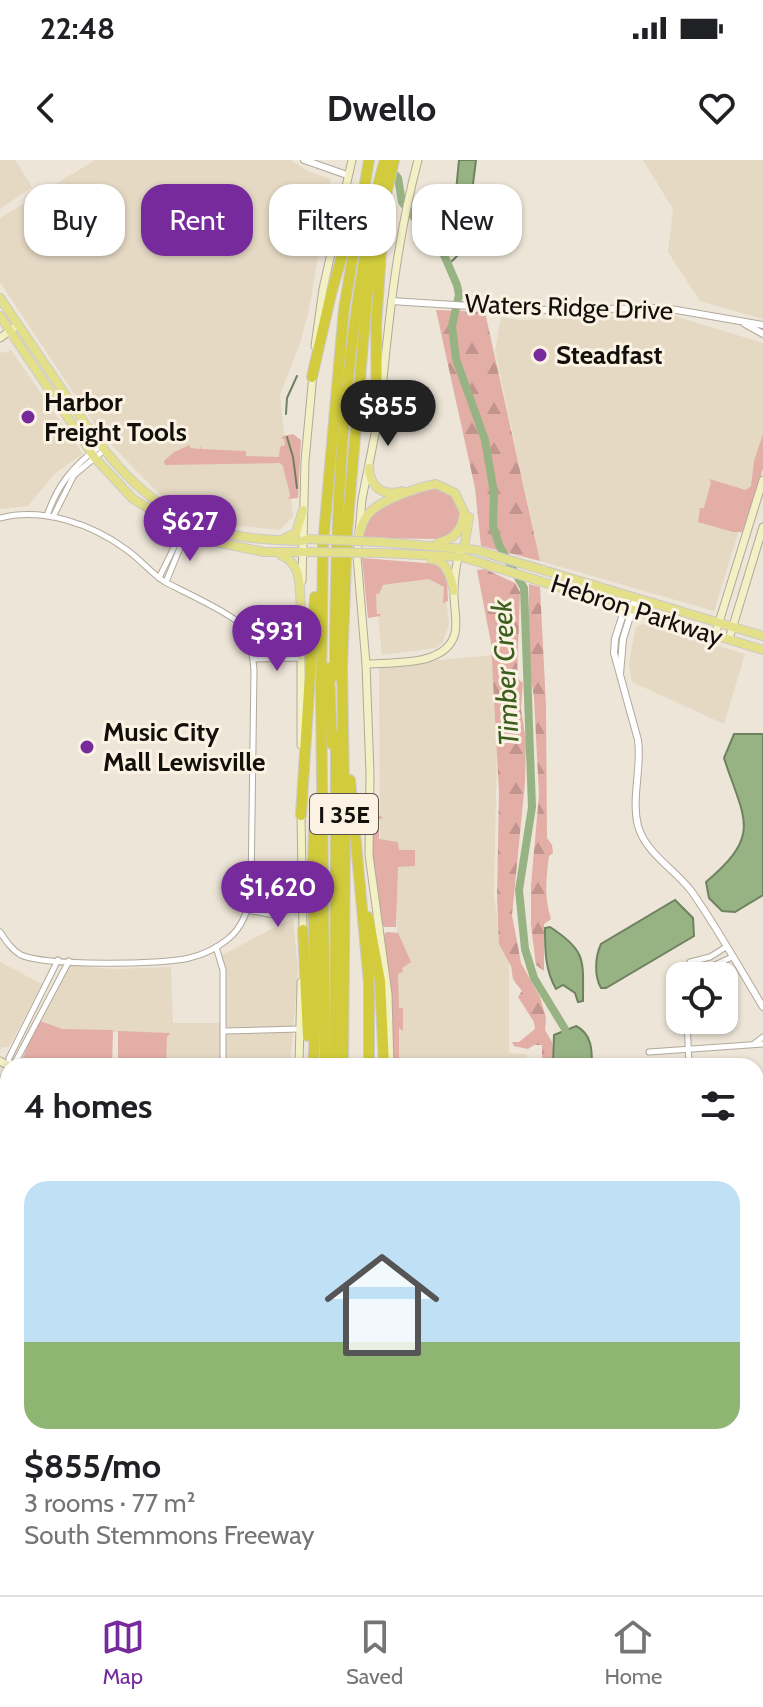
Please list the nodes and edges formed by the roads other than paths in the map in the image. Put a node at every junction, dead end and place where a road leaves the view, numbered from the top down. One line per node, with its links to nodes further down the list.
1 (304, 160): 7 (street)
2 (352, 160): 7 (main road)
3 (385, 160): 8 (highway)
4 (394, 160): 9 (highway, I 35E)
5 (418, 160): 13 (main road)
6 (368, 164): 14 (highway, I 35E); 23 (highway)
7 (347, 175): 23 (main road)
8 (380, 175): 14 (highway); 30 (highway)
9 (388, 184)
10 (373, 256): 22 (highway, I 35E)
11 (381, 256): 24 (highway)
12 (0, 298): 15 (main road)
13 (391, 301): 16 (street, Waters Ridge Drive); 24 (main road)
14 (344, 309): 36 (highway, I 35E)
15 (4, 320): 17 (main road, Hebron Parkway); 19 (main road)
16 (745, 324): 18 (street, Waters Ridge Drive); 20 (street, Waters Ridge Drive)
17 (18, 325): 19 (main road); 25 (main road, Hebron Parkway)
18 (763, 325)
19 (10, 332): 21 (main road); 26 (main road)
20 (763, 334)
21 (0, 338)
22 (360, 348): 30 (highway); 46 (highway, I 35E)
23 (312, 377): 29 (main road)
24 (377, 423): 27 (main road)
25 (102, 448): 26 (street); 33 (main road, Hebron Parkway)
26 (93, 455): 31 (street); 35 (main road)
27 (369, 468): 37 (main road); 43 (main road)
28 (763, 480): 54 (main road)
29 (303, 510): 38 (main road); 39 (main road)
30 (337, 515): 64 (highway)
31 (50, 517): 32 (street); 48 (street)
32 (0, 518)
33 (191, 521): 35 (street); 38 (main road, Hebron Parkway)
34 (763, 527): 55 (main road)
35 (185, 530): 41 (main road); 48 (street); 49 (street)
36 (325, 531): 47 (highway, I 35E); 64 (highway)
37 (358, 537): 40 (main road); 62 (main road)
38 (279, 540): 39 (main road, Hebron Parkway)
39 (305, 540): 40 (main road, Hebron Parkway, bridge); 42 (main road)
40 (428, 545): 43 (main road, Hebron Parkway)
41 (264, 552): 42 (main road); 52 (main road)
42 (305, 552): 44 (main road, bridge); 52 (main road)
43 (461, 552): 44 (main road, Hebron Parkway); 45 (main road, Hebron Parkway); 50 (main road)
44 (395, 554): 50 (main road)
45 (476, 555): 51 (main road, Hebron Parkway); 53 (main road, Hebron Parkway)
46 (346, 562): 66 (highway); 95 (highway, I 35E)
47 (322, 566): 63 (highway, I 35E); 65 (highway)
48 (159, 578): 49 (street)
49 (166, 582): 61 (street)
50 (454, 591): 62 (main road)
51 (632, 596): 53 (street); 54 (main road, Hebron Parkway)
52 (301, 608): 60 (main road)
53 (628, 608): 56 (main road, Hebron Parkway); 72 (street)
54 (719, 622): 55 (main road, Hebron Parkway); 56 (main road)
55 (733, 627): 57 (main road, Hebron Parkway); 58 (main road)
56 (715, 635): 58 (main road, Hebron Parkway)
57 (763, 636)
58 (729, 639): 59 (main road, Hebron Parkway)
59 (763, 650)
60 (301, 656): 61 (street); 65 (main road)
61 (253, 657): 68 (street)
62 (366, 664): 98 (main road)
63 (321, 690): 91 (highway); 93 (highway, I 35E)
64 (336, 774): 94 (highway)
65 (301, 815): 67 (main road)
66 (360, 888): 96 (highway); 97 (highway)
67 (303, 901): 68 (street); 69 (main road)
68 (248, 908): 71 (street)
69 (303, 930): 79 (main road); 92 (highway)
70 (0, 932): 74 (street)
71 (216, 947): 75 (street); 80 (street)
72 (726, 947): 73 (street); 76 (street)
73 (732, 957): 77 (street); 78 (street)
74 (58, 960): 75 (street); 87 (street)
75 (69, 961): 88 (street)
76 (690, 962)
77 (721, 962)
78 (763, 1007)
79 (299, 1029): 80 (street); 90 (main road)
80 (223, 1031): 89 (street)
81 (687, 1034): 85 (street)
82 (763, 1037): 84 (street)
83 (763, 1044): 84 (street)
84 (753, 1045): 85 (street)
85 (688, 1049): 86 (street); 99 (street)
86 (649, 1052)
87 (9, 1058)
88 (18, 1058)
89 (223, 1058)
90 (299, 1058)
91 (311, 1058)
92 (311, 1058)
93 (325, 1058)
94 (335, 1058)
95 (343, 1058)
96 (369, 1058)
97 (386, 1058)
98 (387, 1058)
99 (689, 1058)

